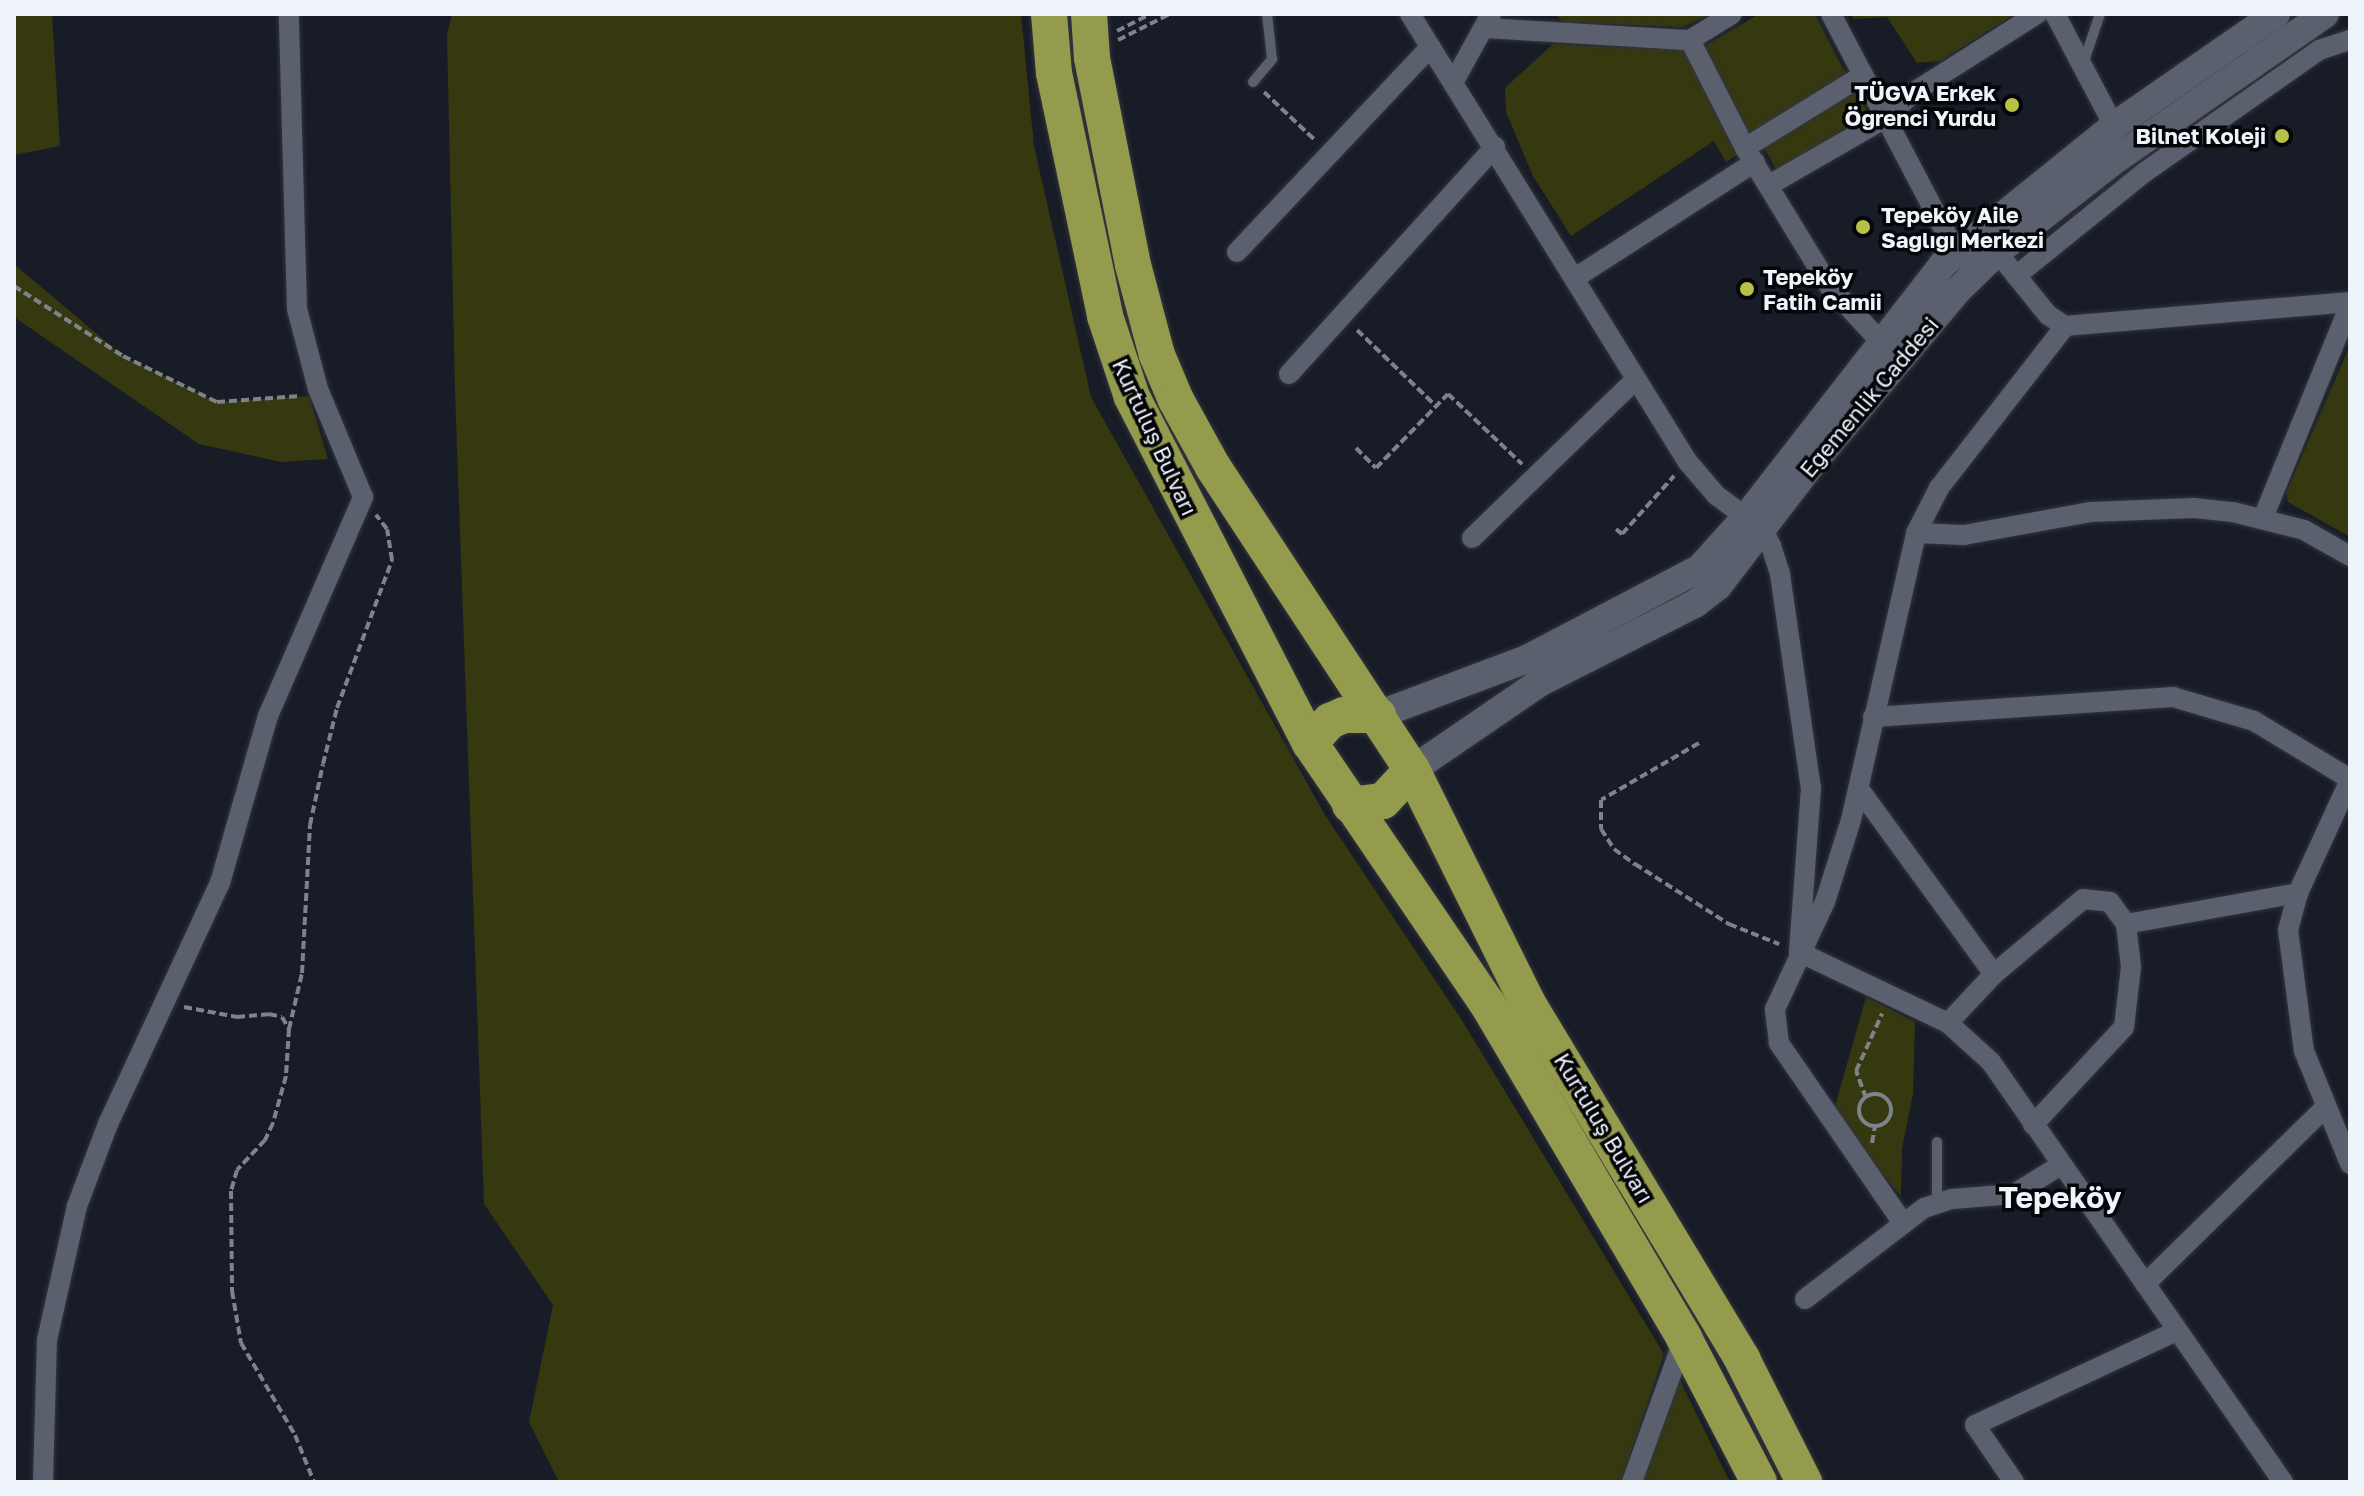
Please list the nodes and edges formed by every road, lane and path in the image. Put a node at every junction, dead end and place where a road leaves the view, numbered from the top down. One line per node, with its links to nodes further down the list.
1 (289, 14): 42 (street)
2 (1049, 14): 56 (highway, Kurtuluş Bulvarı)
3 (1151, 14): 15 (path)
4 (1170, 14): 18 (path)
5 (1267, 14): 22 (lane)
6 (1410, 14): 19 (street)
7 (1732, 14): 16 (street)
8 (1831, 14): 21 (street)
9 (2037, 14): 24 (street)
10 (2055, 14): 20 (street)
11 (2100, 14): 20 (lane)
12 (2276, 14): 25 (main road, Egemenlik Caddesi)
13 (2325, 14): 32 (main road, Egemenlik Caddesi)
14 (1488, 21): 16 (street); 23 (street)
15 (1100, 24): 54 (highway, Kurtuluş Bulvarı)
16 (1690, 40): 28 (street)
17 (2350, 40): 33 (street)
18 (1113, 43)
19 (1430, 47): 23 (street); 27 (street)
20 (2083, 66): 25 (street)
21 (1863, 75): 24 (street); 28 (street)
22 (1253, 82): 27 (path)
23 (1453, 83): 26 (street)
24 (1886, 118): 29 (street); 31 (street)
25 (2114, 126): 31 (main road, Egemenlik Caddesi)
26 (1495, 147): 34 (street); 37 (street)
27 (1329, 154): 30 (street)
28 (1750, 155): 29 (street); 34 (street)
29 (1771, 184): 39 (street)
30 (1237, 252)
31 (1956, 252): 39 (main road, Egemenlik Caddesi)
32 (1997, 252): 33 (street); 49 (main road, Egemenlik Caddesi)
33 (2016, 276): 38 (street)
34 (1575, 278): 41 (street)
35 (14, 286): 42 (path)
36 (2350, 303): 38 (street); 48 (street)
37 (1342, 316): 40 (street); 43 (path)
38 (2065, 326): 51 (street)
39 (1880, 341): 49 (main road, Egemenlik Caddesi)
40 (1289, 374)
41 (1636, 379): 45 (street); 46 (street)
42 (322, 397): 47 (street)
43 (1436, 406): 44 (path); 46 (path)
44 (1356, 448)
45 (1687, 461): 49 (street); 50 (path)
46 (1535, 477): 52 (street)
47 (363, 497): 67 (street); 69 (path)
48 (2263, 518): 51 (street); 53 (street)
49 (1755, 523): 54 (main road, Egemenlik Caddesi); 58 (main road, Egemenlik Caddesi); 64 (street)
50 (1616, 529)
51 (1916, 533): 55 (street)
52 (1472, 538)
53 (2350, 556)
54 (1378, 715): 56 (highway); 58 (highway)
55 (1873, 717): 59 (street); 60 (street)
56 (1310, 743): 61 (highway)
57 (1699, 743): 64 (path)
58 (1412, 770): 61 (highway); 86 (highway, Kurtuluş Bulvarı)
59 (2350, 780): 62 (street)
60 (1859, 789): 64 (street); 65 (street)
61 (1350, 805): 81 (highway, Kurtuluş Bulvarı)
62 (2298, 893): 63 (street); 71 (street)
63 (2126, 924): 65 (street); 72 (street)
64 (1799, 952): 66 (street); 77 (street)
65 (1994, 974): 68 (street)
66 (1892, 996): 68 (street); 70 (path)
67 (166, 999): 69 (path); 82 (street)
68 (1948, 1023): 72 (street)
69 (289, 1029): 83 (path)
70 (1866, 1098): 70 (path)
71 (2325, 1108): 74 (street); 78 (street)
72 (2033, 1125): 75 (street)
73 (1937, 1142): 76 (lane)
74 (2350, 1164)
75 (2061, 1165): 76 (street); 78 (street)
76 (1937, 1203): 77 (street)
77 (1903, 1223): 79 (street)
78 (2145, 1284): 80 (street)
79 (1805, 1299)
80 (2177, 1331): 87 (street); 88 (street)
81 (1684, 1338): 84 (street); 85 (highway, Kurtuluş Bulvarı)
82 (43, 1482)
83 (314, 1482)
84 (1632, 1482)
85 (1759, 1482)
86 (1804, 1482)
87 (2014, 1482)
88 (2283, 1482)

